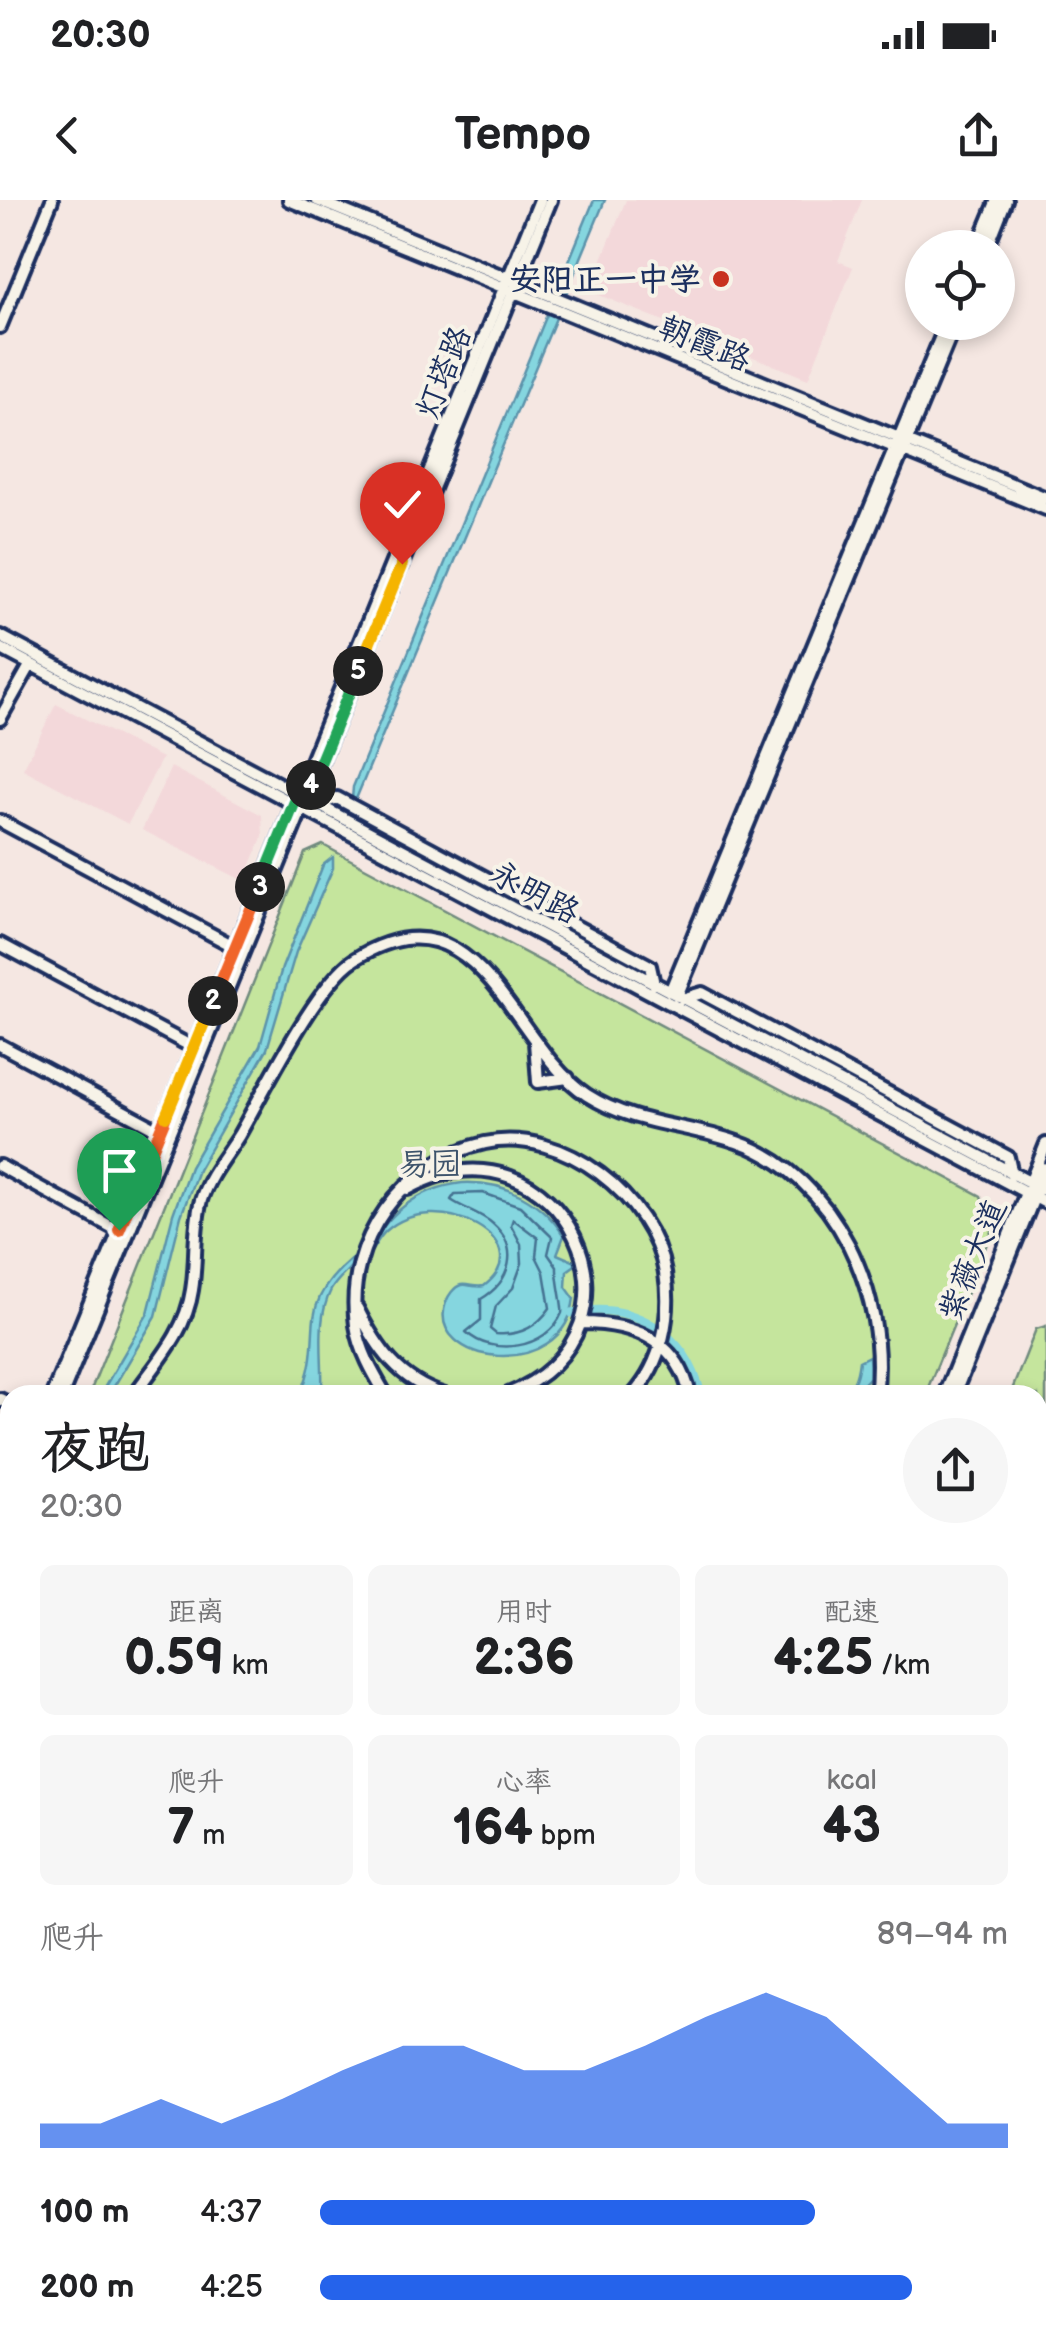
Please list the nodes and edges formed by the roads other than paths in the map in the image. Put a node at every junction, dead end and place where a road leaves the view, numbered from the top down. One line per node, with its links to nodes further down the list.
1 (52, 200): 11 (street)
2 (289, 200): 10 (street, 朝霞路)
3 (318, 200): 10 (street, 朝霞路)
4 (540, 200): 10 (street, 灯塔路)
5 (550, 200): 10 (street, 灯塔路)
6 (997, 200): 8 (street)
7 (1006, 200): 9 (street)
8 (985, 230)
9 (994, 230)
10 (511, 285): 14 (street, 朝霞路); 21 (street, 灯塔路)
11 (0, 327)
12 (940, 340): 14 (street)
13 (948, 340): 14 (street)
14 (901, 444): 15 (street, 朝霞路); 16 (street, 朝霞路); 25 (street)
15 (1046, 498)
16 (1046, 509)
17 (0, 636): 21 (street, 永明路)
18 (0, 648): 19 (street, 永明路)
19 (30, 664): 20 (street); 21 (street, 永明路)
20 (0, 719)
21 (300, 801): 24 (street, 灯塔路); 25 (street, 永明路); 34 (street, 永明路); 42 (street, 灯塔路)
22 (0, 821): 24 (street)
23 (0, 944): 28 (street)
24 (235, 947): 28 (street, 灯塔路)
25 (677, 996): 34 (street, 永明路)
26 (535, 1041): 29 (street); 29 (street); 43 (street)
27 (0, 1044): 30 (street)
28 (194, 1048): 30 (street, 灯塔路)
29 (568, 1078): 49 (street)
30 (160, 1131): 37 (street, 灯塔路)
31 (1046, 1144): 34 (street, 紫薇大道)
32 (0, 1166): 37 (street)
33 (1046, 1168): 34 (street, 紫薇大道)
34 (1035, 1191): 36 (street, 永明路); 50 (street, 紫薇大道); 51 (street, 紫薇大道)
35 (393, 1199): 38 (street); 39 (street); 40 (street)
36 (1046, 1203)
37 (119, 1230): 41 (street, 灯塔路)
38 (356, 1307): 44 (street); 45 (street)
39 (583, 1314): 40 (street); 46 (street)
40 (660, 1342): 47 (street); 48 (street)
41 (56, 1385)
42 (66, 1385)
43 (141, 1385)
44 (381, 1385)
45 (420, 1385)
46 (527, 1385)
47 (638, 1385)
48 (686, 1385)
49 (877, 1385)
50 (948, 1385)
51 (958, 1385)

